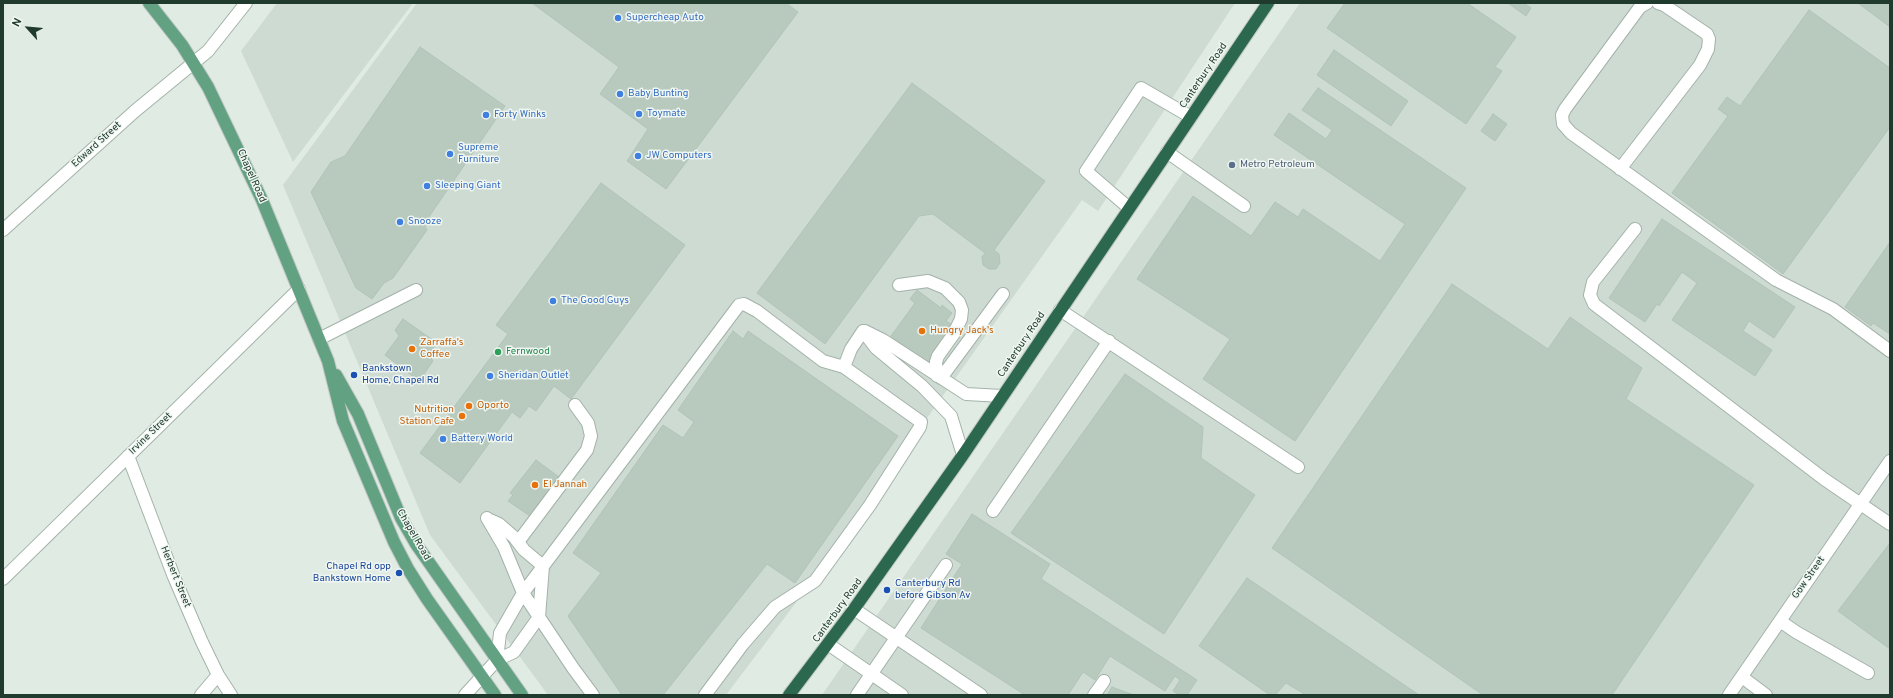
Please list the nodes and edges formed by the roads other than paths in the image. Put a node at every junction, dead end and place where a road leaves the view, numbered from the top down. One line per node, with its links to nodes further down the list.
1 (149, 3): 6 (main road, Chapel Road)
2 (246, 3): 6 (street, Edward Street)
3 (1268, 3): 7 (highway, Canterbury Road)
4 (1647, 3): 9 (street)
5 (1658, 3): 9 (street)
6 (194, 63): 13 (street, Edward Street); 15 (main road, Chapel Road)
7 (1191, 117): 8 (highway, Canterbury Road); 11 (street)
8 (1167, 152): 10 (street); 11 (highway, Canterbury Road)
9 (1620, 169): 22 (street)
10 (1244, 206)
11 (1129, 208): 18 (highway, Canterbury Road)
12 (1635, 229): 32 (street)
13 (3, 230)
14 (898, 285): 25 (street)
15 (298, 289): 20 (main road, Chapel Road); 29 (street, Irvine Street)
16 (416, 290): 20 (street)
17 (1003, 294): 25 (street)
18 (1060, 310): 21 (street); 26 (highway, Canterbury Road)
19 (864, 331): 24 (street); 25 (street); 28 (street)
20 (319, 339): 23 (main road, Chapel Road)
21 (1109, 341): 31 (street); 33 (street)
22 (1890, 351)
23 (328, 362): 45 (main road, Chapel Road); 49 (main road, Chapel Road)
24 (844, 368): 37 (street); 58 (street)
25 (939, 377): 26 (street)
26 (1002, 396): 28 (highway, Canterbury Road)
27 (575, 405): 35 (street)
28 (963, 455): 40 (highway, Canterbury Road)
29 (128, 456): 38 (street, Irvine Street); 48 (street, Herbert Street)
30 (1890, 461): 32 (street, Gow Street)
31 (1298, 467)
32 (1861, 503): 34 (street); 42 (street, Gow Street)
33 (993, 511)
34 (1890, 524)
35 (518, 542): 37 (street); 39 (street)
36 (946, 565): 43 (street)
37 (543, 566): 39 (street); 41 (street)
38 (3, 579)
39 (523, 593): 41 (street); 45 (street)
40 (854, 609): 43 (street); 44 (highway, Canterbury Road)
41 (539, 617): 45 (street); 57 (street)
42 (1780, 621): 46 (street); 50 (street, Gow Street)
43 (897, 638): 47 (street); 62 (street)
44 (828, 644): 47 (street); 59 (highway, Canterbury Road)
45 (497, 660): 49 (street); 56 (main road, Chapel Road)
46 (1868, 673)
47 (872, 674): 60 (street); 61 (street)
48 (218, 675): 52 (street); 53 (street, Herbert Street)
49 (482, 676): 54 (street); 55 (main road, Chapel Road)
50 (1742, 677): 64 (street, Gow Street); 65 (street)
51 (1104, 681): 63 (street)
52 (201, 695)
53 (231, 695)
54 (465, 695)
55 (495, 695)
56 (522, 695)
57 (594, 695)
58 (705, 695)
59 (788, 695)
60 (857, 695)
61 (902, 695)
62 (982, 695)
63 (1094, 695)
64 (1729, 695)
65 (1766, 695)

